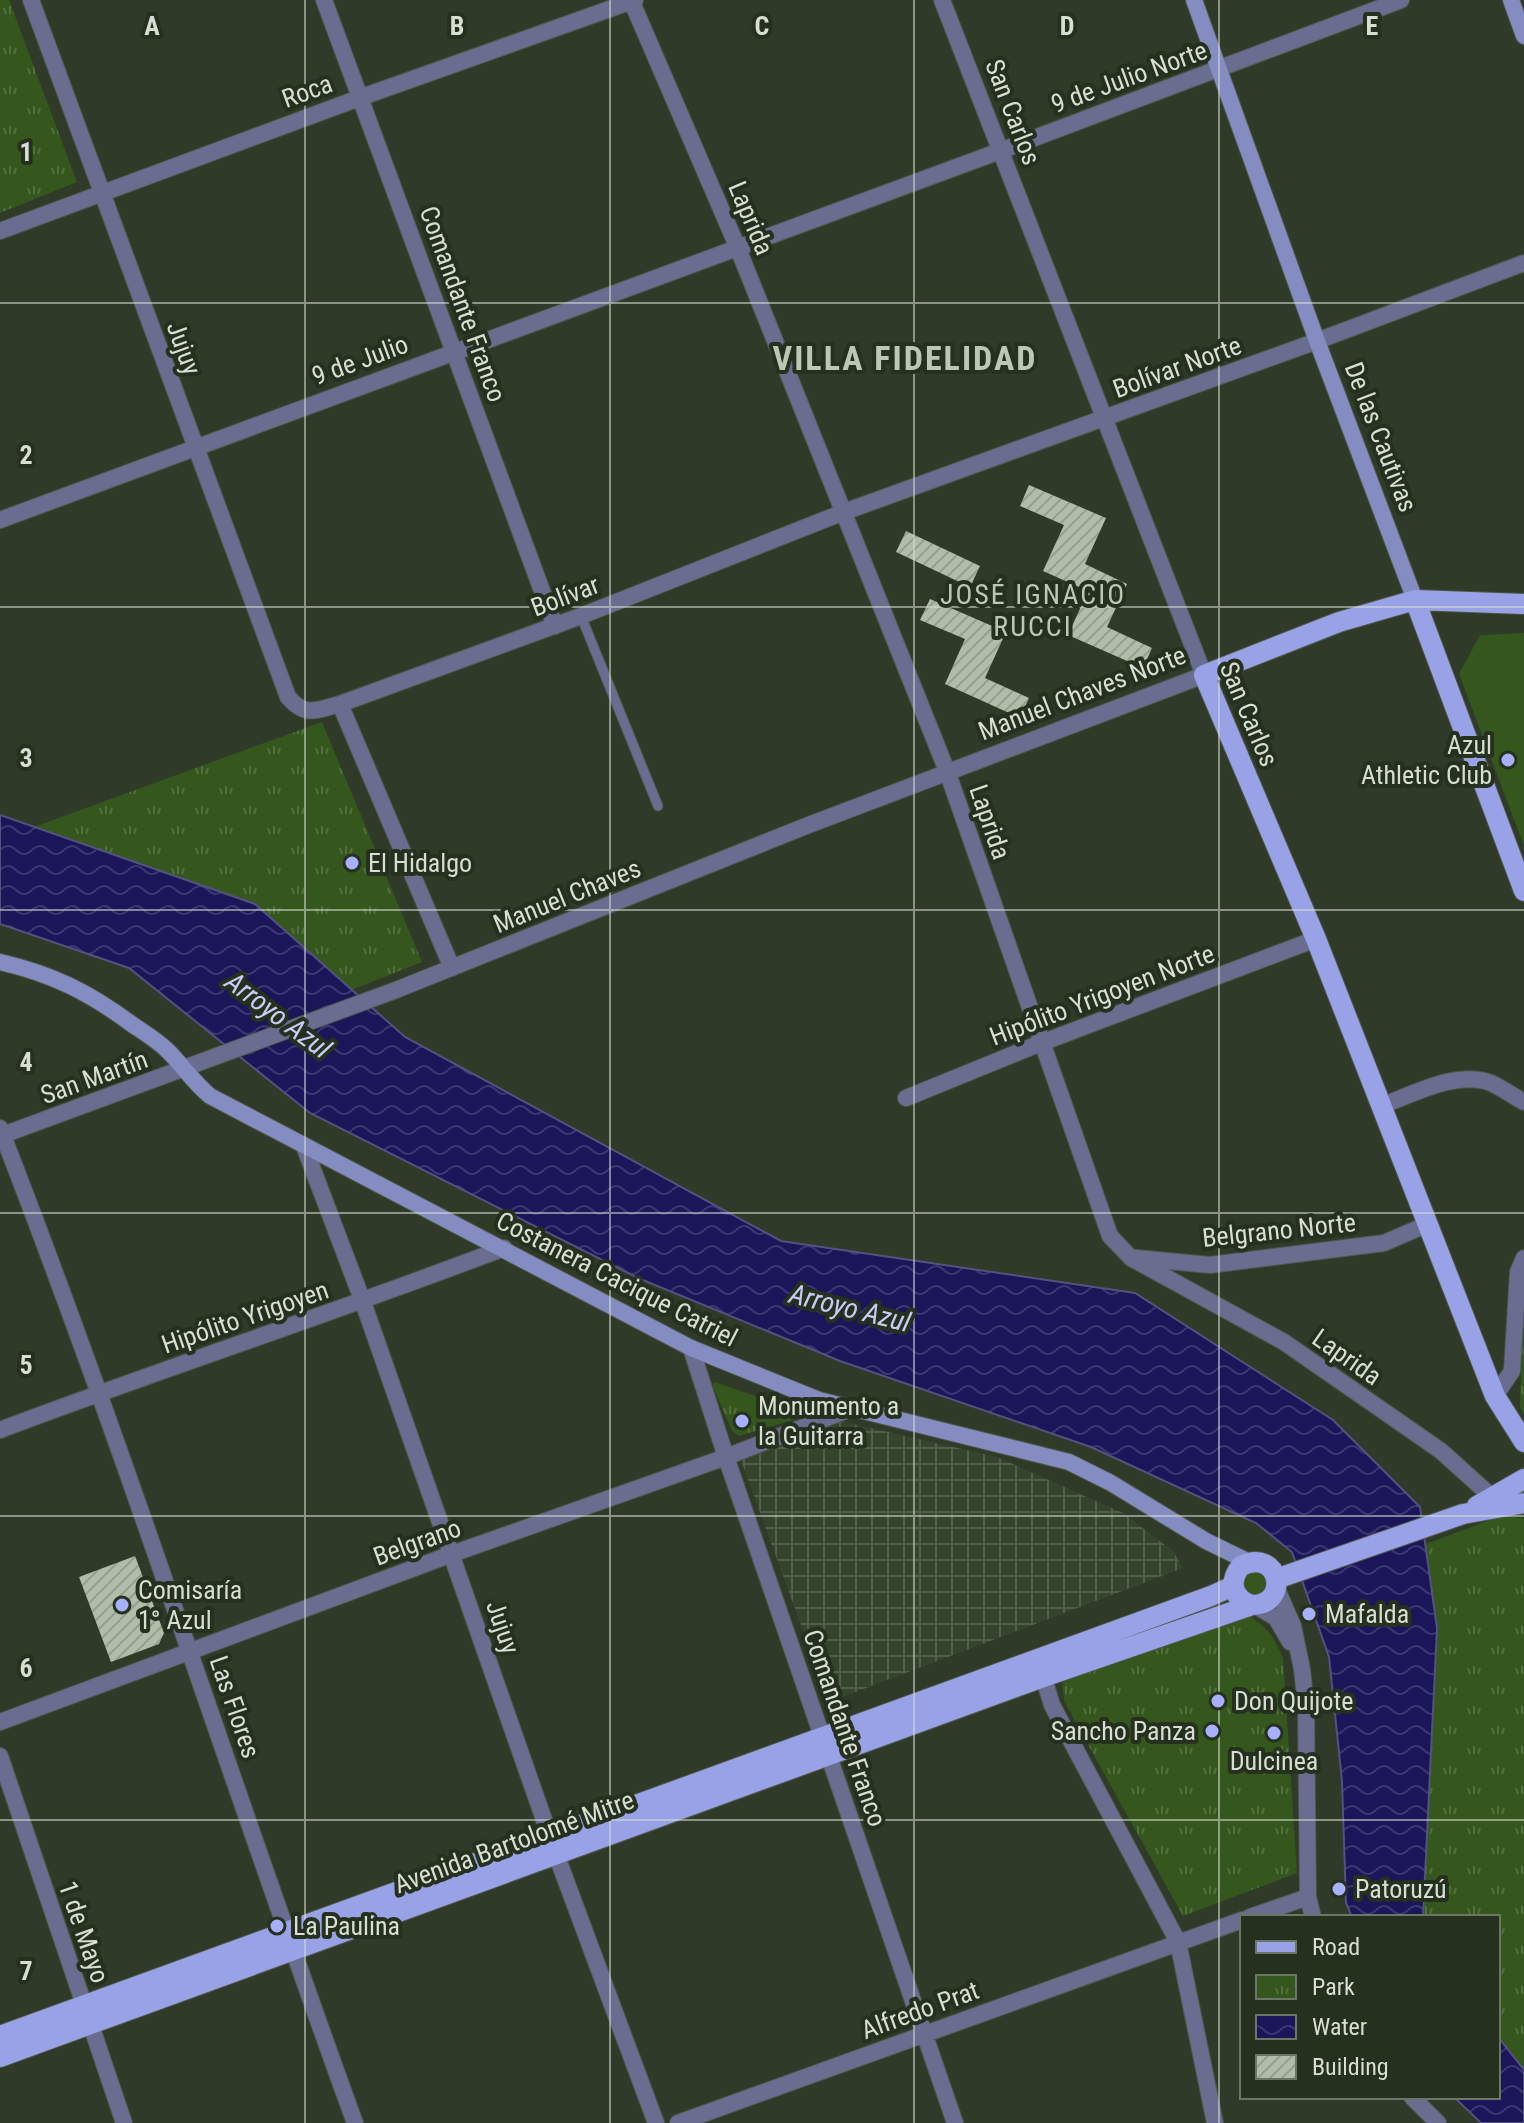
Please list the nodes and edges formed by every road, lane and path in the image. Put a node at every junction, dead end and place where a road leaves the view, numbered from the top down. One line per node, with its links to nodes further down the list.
1 (31, 0): 12 (street, Jujuy)
2 (324, 0): 10 (street, Comandante Franco)
3 (633, 0): 10 (street, Roca); 14 (street, Laprida)
4 (942, 0): 11 (street, San Carlos)
5 (1194, 0): 9 (main road, De las Cautivas)
6 (1401, 0): 9 (street, 9 de Julio Norte)
7 (1511, 0): 8 (main road)
8 (1524, 36)
9 (1220, 69): 11 (street, 9 de Julio Norte); 16 (main road, De las Cautivas)
10 (362, 97): 12 (street, Roca); 17 (street, Comandante Franco)
11 (1000, 151): 14 (street, 9 de Julio Norte); 18 (street, San Carlos)
12 (101, 192): 13 (street, Roca); 19 (street, Jujuy)
13 (0, 231)
14 (737, 246): 17 (street, 9 de Julio); 20 (street, Laprida)
15 (1524, 263): 16 (street, Bolívar Norte)
16 (1317, 341): 18 (street, Bolívar Norte); 22 (main road, De las Cautivas)
17 (455, 350): 19 (street, 9 de Julio); 25 (street, Comandante Franco)
18 (1105, 419): 20 (street, Bolívar Norte); 26 (street, San Carlos)
19 (195, 447): 21 (street, 9 de Julio); 28 (street, Jujuy)
20 (844, 512): 24 (street, Bolívar); 29 (street, Laprida)
21 (0, 520)
22 (1415, 600): 23 (main road, Manuel Chaves Norte); 26 (main road, Manuel Chaves Norte); 31 (main road, De las Cautivas)
23 (1524, 604)
24 (581, 616): 25 (street, Bolívar); 30 (lane)
25 (555, 626): 27 (street, Bolívar)
26 (1204, 675): 29 (street, Manuel Chaves Norte); 32 (main road, San Carlos)
27 (340, 704): 28 (street, Bolívar); 34 (street)
28 (299, 710)
29 (947, 771): 34 (street, Manuel Chaves); 35 (street, Laprida)
30 (658, 806)
31 (1524, 891)
32 (1316, 939): 35 (street, Hipólito Yrigoyen Norte); 40 (main road, San Carlos)
33 (0, 962): 37 (main road, Costanera Cacique Catriel)
34 (452, 968): 36 (street, Manuel Chaves)
35 (1041, 1043): 38 (street, Hipólito Yrigoyen Norte); 45 (street, Laprida)
36 (203, 1062): 37 (street, San Martín)
37 (185, 1069): 41 (street, San Martín); 42 (main road, Costanera Cacique Catriel)
38 (906, 1098)
39 (1524, 1102): 40 (street)
40 (1381, 1106): 43 (main road, San Carlos)
41 (1, 1133): 49 (street, Las Flores)
42 (304, 1146): 44 (main road, Costanera Cacique Catriel); 47 (street, Jujuy)
43 (1428, 1224): 45 (street, Belgrano Norte); 50 (main road, San Carlos)
44 (504, 1248): 47 (street, Hipólito Yrigoyen); 48 (main road, Costanera Cacique Catriel)
45 (1131, 1258): 57 (street, Laprida)
46 (1524, 1258): 50 (street)
47 (363, 1302): 49 (street, Hipólito Yrigoyen); 60 (street, Jujuy)
48 (691, 1348): 51 (main road, Costanera Cacique Catriel); 54 (street, Comandante Franco)
49 (100, 1392): 52 (street, Hipólito Yrigoyen); 65 (street, Las Flores)
50 (1495, 1396): 53 (main road, San Carlos)
51 (850, 1409): 54 (street, Belgrano); 61 (main road, Costanera Cacique Catriel)
52 (0, 1430)
53 (1524, 1442)
54 (726, 1457): 60 (street, Belgrano); 69 (street, Comandante Franco)
55 (1524, 1478): 56 (main road); 57 (main road)
56 (1524, 1489)
57 (1492, 1497): 59 (main road)
58 (1524, 1503): 59 (main road)
59 (1463, 1514): 62 (main road)
60 (452, 1554): 65 (street, Belgrano); 71 (street, Jujuy)
61 (1249, 1562): 62 (main road); 63 (main road)
62 (1282, 1579): 64 (main road); 67 (street)
63 (1233, 1586): 64 (main road); 66 (main road)
64 (1254, 1605): 66 (main road); 67 (street)
65 (191, 1651): 68 (street, Belgrano); 76 (street, Las Flores)
66 (1042, 1668): 69 (main road, Avenida Bartolomé Mitre); 77 (street)
67 (1302, 1669): 72 (street)
68 (0, 1722)
69 (826, 1746): 71 (main road, Avenida Bartolomé Mitre); 79 (street, Comandante Franco)
70 (0, 1756): 78 (street, 1 de Mayo)
71 (553, 1845): 76 (main road, Avenida Bartolomé Mitre); 85 (street, Jujuy)
72 (1308, 1897): 73 (street); 74 (street)
73 (1256, 1915)
74 (1312, 1915)
75 (1240, 1921): 77 (street, Alfredo Prat)
76 (289, 1942): 78 (main road, Avenida Bartolomé Mitre); 84 (street, Las Flores)
77 (1178, 1942): 79 (street, Alfredo Prat); 88 (street)
78 (87, 2015): 80 (main road, Avenida Bartolomé Mitre); 81 (main road, Avenida Bartolomé Mitre); 83 (street, 1 de Mayo)
79 (925, 2034): 86 (street, Alfredo Prat); 87 (street, Comandante Franco)
80 (0, 2036)
81 (0, 2057)
82 (1414, 2099): 89 (street)
83 (124, 2123)
84 (355, 2123)
85 (656, 2123)
86 (678, 2123)
87 (955, 2123)
88 (1215, 2123)
89 (1438, 2123)

